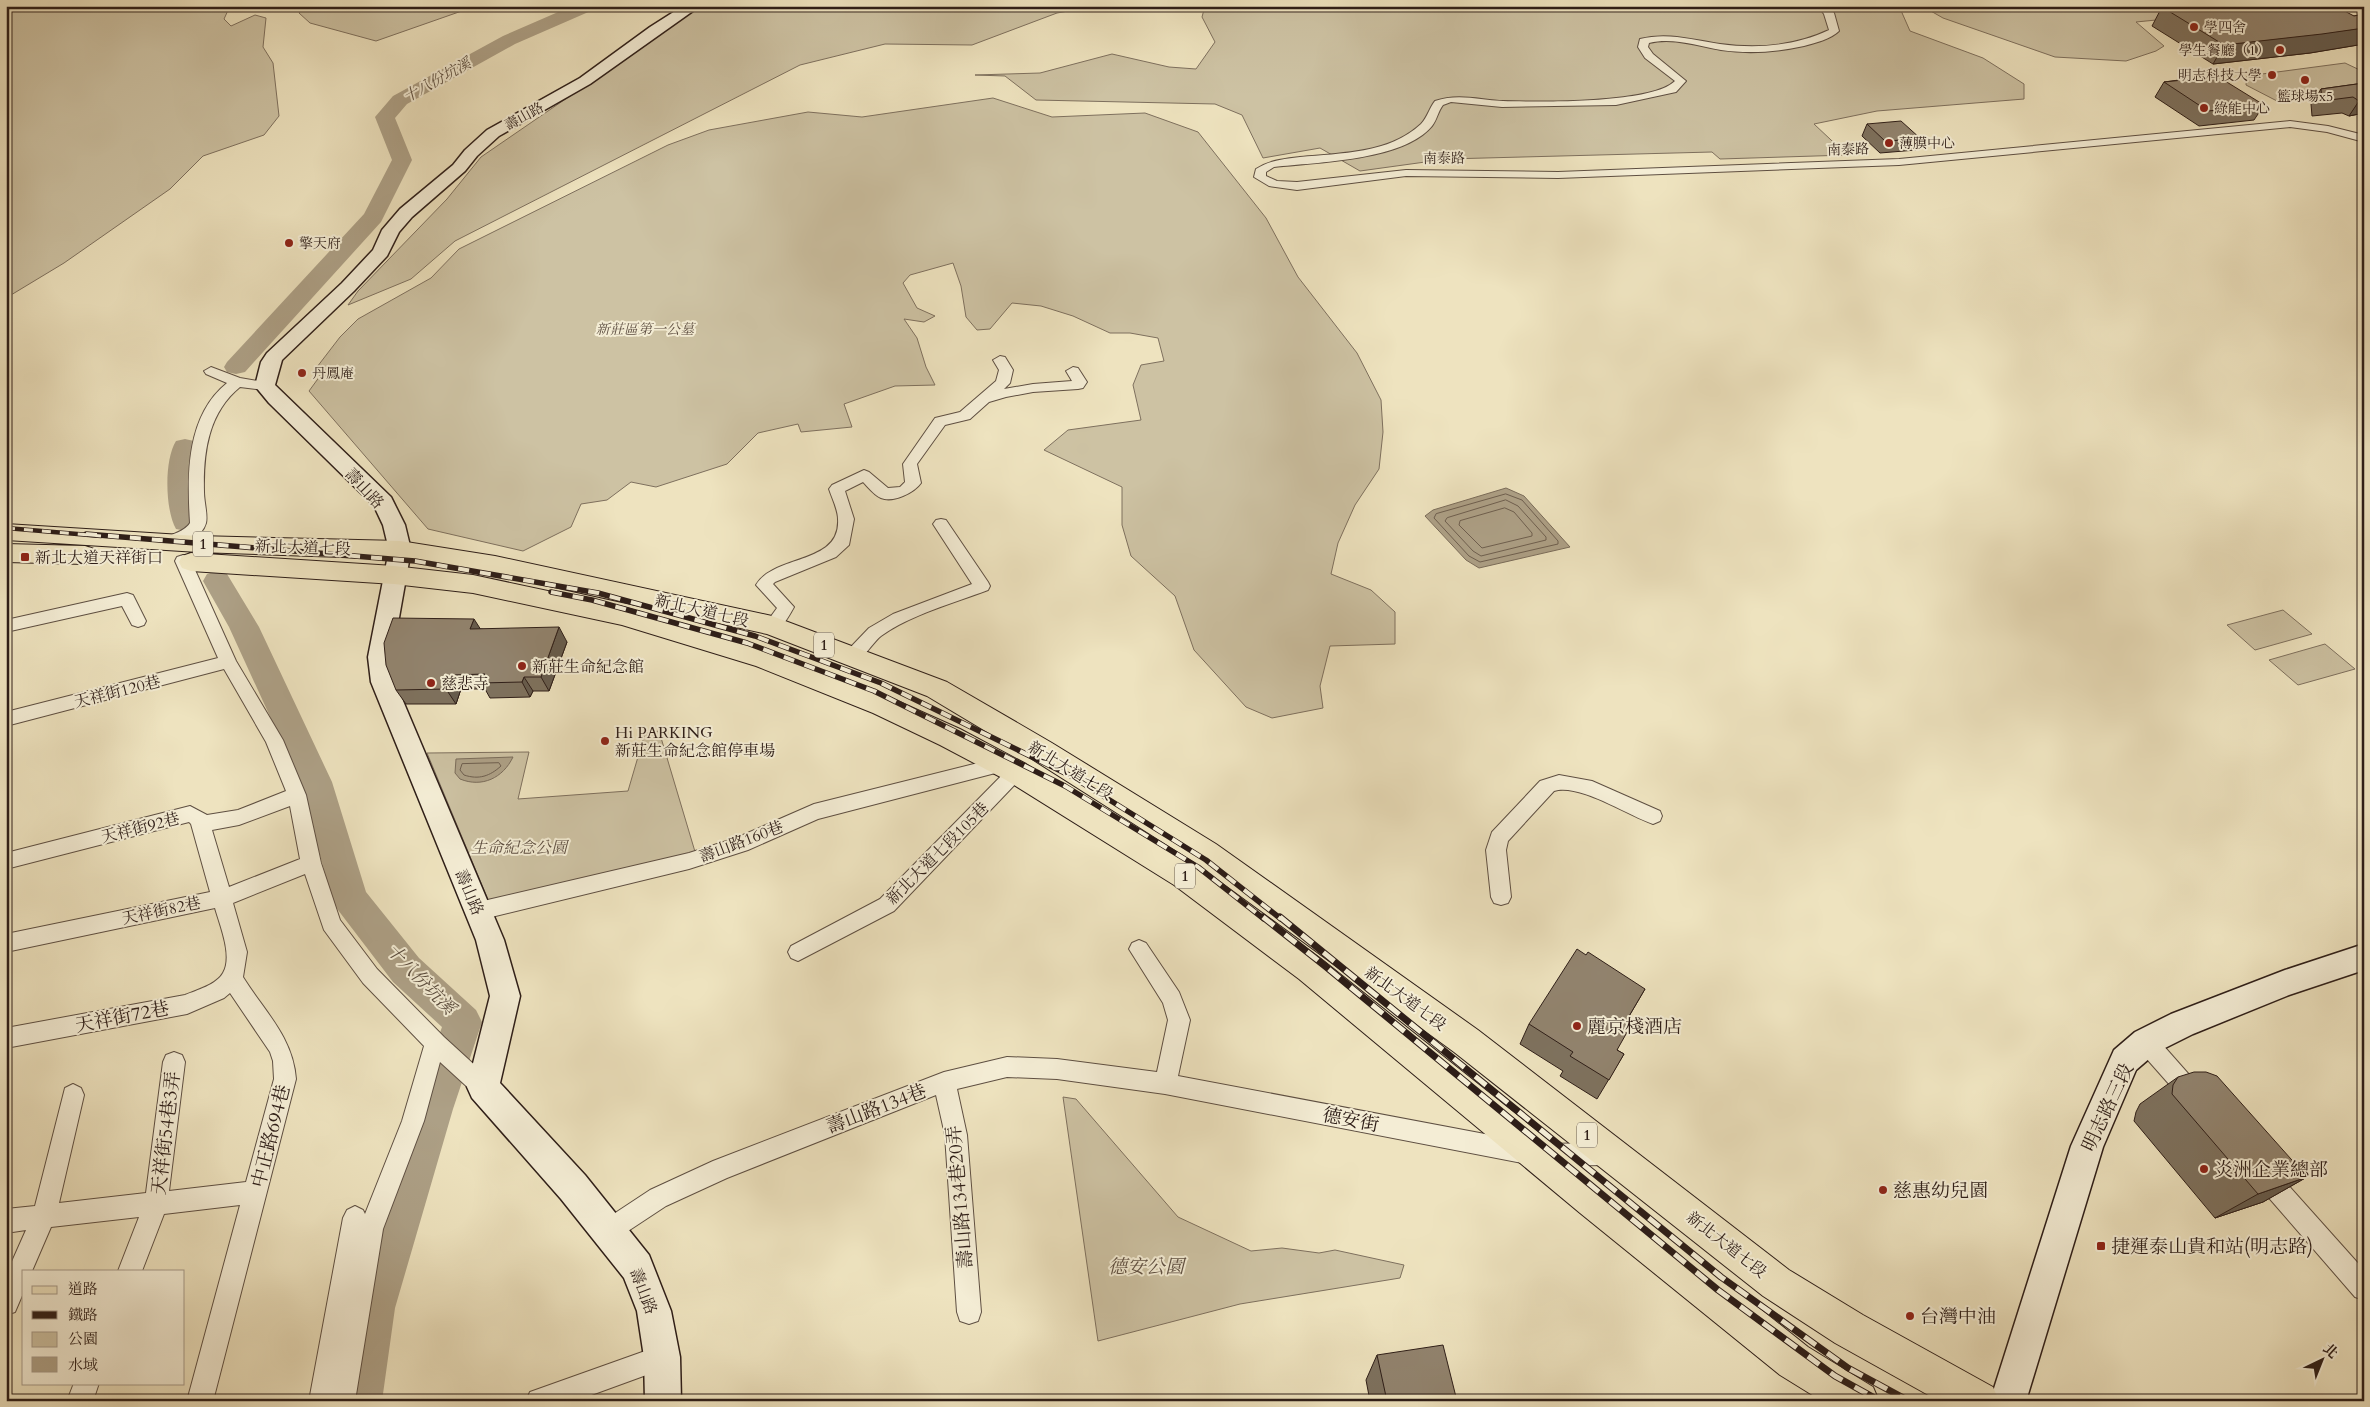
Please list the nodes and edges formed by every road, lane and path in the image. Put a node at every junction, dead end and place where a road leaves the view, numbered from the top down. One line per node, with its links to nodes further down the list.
1 (693, 6): 8 (street, 壽山路)
2 (1823, 6): 3 (street, 南泰路)
3 (2364, 139)
4 (1000, 360): 9 (street)
5 (211, 371): 7 (street)
6 (1074, 371): 9 (street)
7 (237, 382): 8 (street); 12 (street)
8 (265, 386): 14 (street, 壽山路)
9 (982, 401): 17 (street)
10 (941, 524): 18 (street)
11 (6, 532): 12 (main road, 新北大道七段 / 1)
12 (176, 551): 13 (main road, 新北大道七段 / 1); 14 (main road, 新北大道七段 / 1); 19 (street)
13 (6, 553)
14 (397, 563): 17 (main road, 新北大道七段 / 1); 21 (main road, 新北大道七段 / 1); 29 (street, 壽山路)
15 (138, 621): 16 (street)
16 (6, 626)
17 (772, 626): 18 (main road, 新北大道七段 / 1)
18 (852, 656): 45 (main road, 新北大道七段 / 1)
19 (228, 662): 20 (street, 天祥街120巷); 22 (street)
20 (6, 718)
21 (1009, 768): 29 (street, 壽山路160巷); 32 (street, 新北大道七段105巷); 44 (main road, 新北大道七段 / 1)
22 (297, 795): 24 (street, 天祥街92巷); 26 (street)
23 (1653, 816): 27 (street)
24 (201, 824): 25 (street, 天祥街92巷); 28 (street)
25 (6, 861)
26 (311, 863): 28 (street, 天祥街82巷); 37 (street)
27 (1501, 897)
28 (224, 898): 30 (street, 天祥街82巷); 34 (street)
29 (479, 912): 40 (street, 壽山路)
30 (6, 943)
31 (1139, 949): 41 (street)
32 (798, 952)
33 (2364, 957): 36 (street, 明志路三段)
34 (232, 978): 35 (street, 天祥街72巷); 47 (street, 中正路694巷)
35 (6, 1038)
36 (2146, 1042): 43 (street); 67 (street, 明志路三段)
37 (436, 1043): 40 (street); 62 (street)
38 (174, 1062): 48 (street, 天祥街54巷3弄)
39 (944, 1082): 41 (street, 壽山路134巷); 52 (street, 壽山路134巷); 56 (street, 壽山路134巷20弄)
40 (479, 1083): 52 (street, 壽山路)
41 (1165, 1084): 44 (street, 德安街)
42 (73, 1096): 49 (street)
43 (2205, 1108)
44 (1538, 1154): 45 (street, 德安街); 65 (main road, 新北大道七段 / 1)
45 (1612, 1154): 66 (main road, 新北大道七段 / 1)
46 (2251, 1160): 54 (street)
47 (256, 1192): 48 (street); 60 (street, 中正路694巷)
48 (156, 1204): 49 (street); 53 (street, 天祥街54巷3弄)
49 (44, 1217): 51 (street); 55 (street)
50 (355, 1218): 61 (street)
51 (6, 1221)
52 (608, 1231): 57 (street, 壽山路)
53 (130, 1270)
54 (2364, 1288)
55 (6, 1303)
56 (969, 1312)
57 (662, 1357): 63 (street); 64 (street, 壽山路)
58 (87, 1384): 59 (street)
59 (80, 1401)
60 (200, 1401)
61 (322, 1401)
62 (342, 1401)
63 (539, 1401)
64 (663, 1401)
65 (1859, 1401)
66 (1979, 1401)
67 (2008, 1401)

